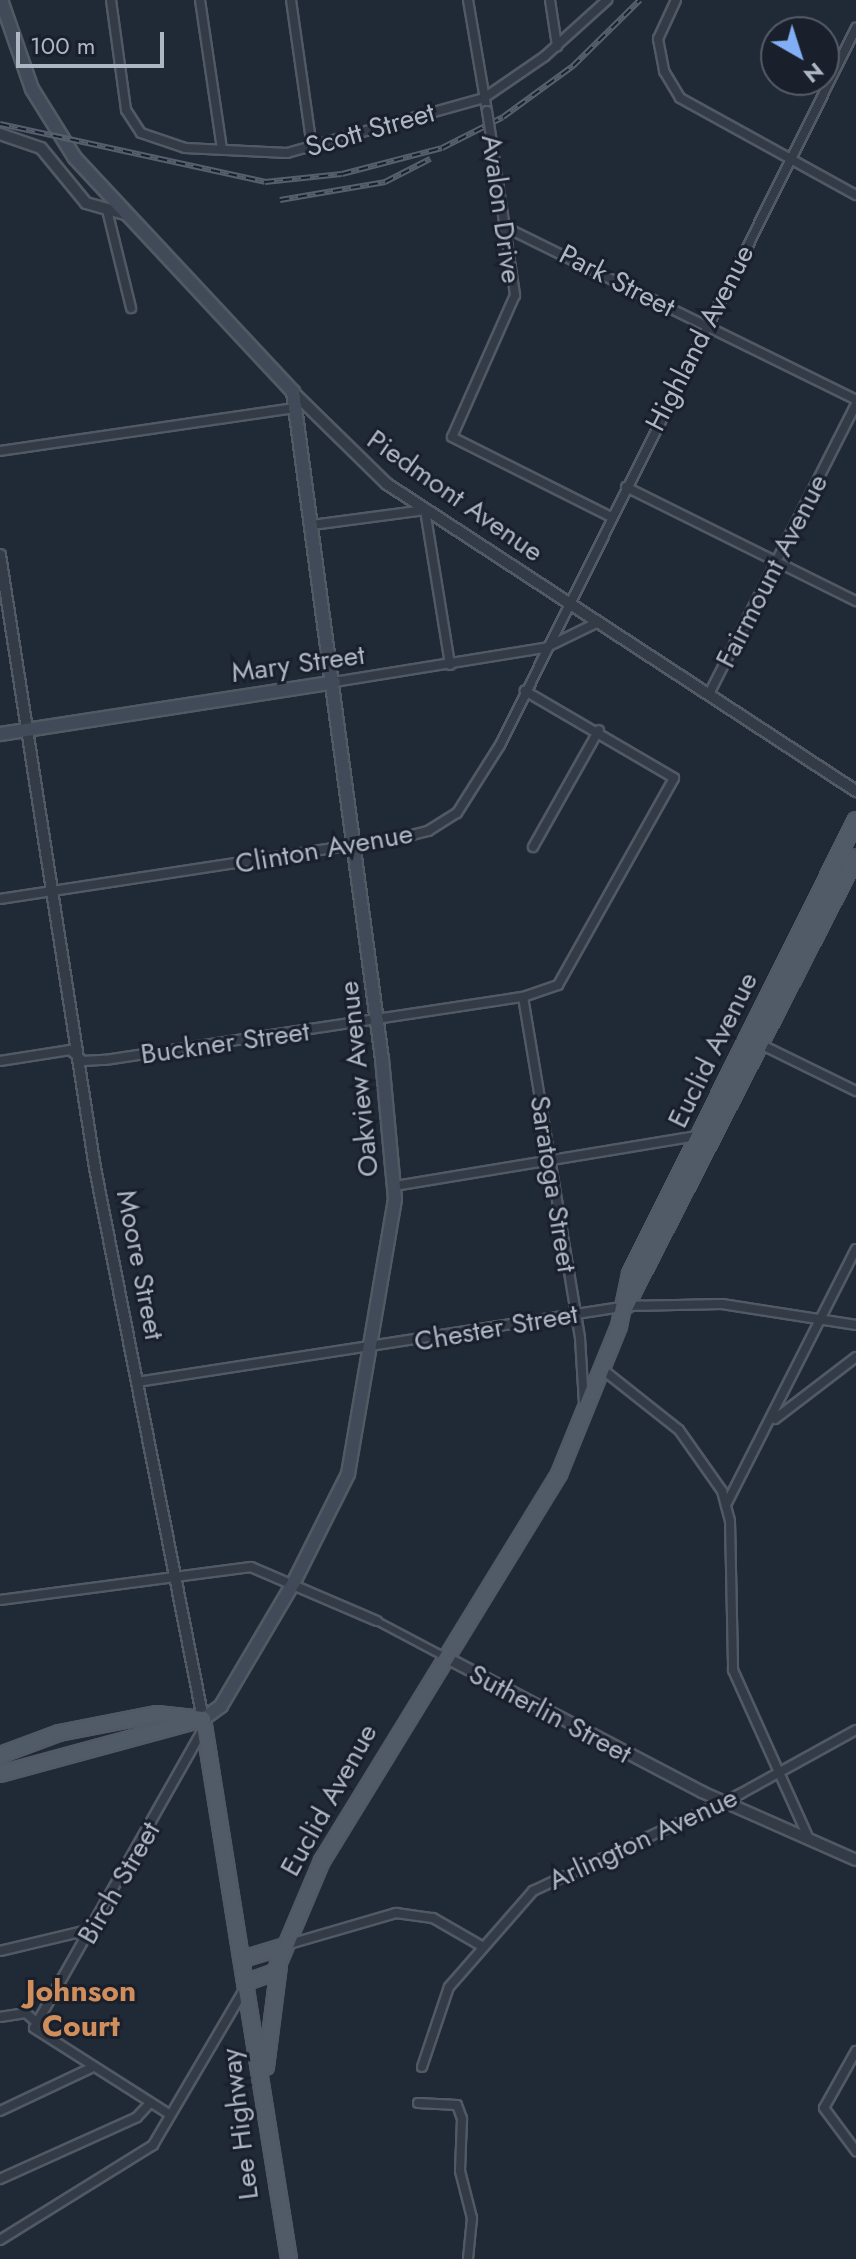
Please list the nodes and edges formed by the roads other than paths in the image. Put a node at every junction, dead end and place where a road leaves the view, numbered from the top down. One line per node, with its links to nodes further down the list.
1 (1, 0): 18 (main road, Piedmont Avenue)
2 (111, 0): 14 (street, Scott Street)
3 (200, 0): 14 (street)
4 (291, 0): 13 (street)
5 (468, 0): 11 (street, Avalon Drive)
6 (550, 0): 10 (street)
7 (607, 0): 10 (street, Scott Street)
8 (676, 0): 15 (street)
9 (856, 28): 15 (street, Highland Avenue)
10 (557, 46): 11 (street, Scott Street)
11 (484, 98): 13 (street, Scott Street); 19 (street, Avalon Drive, bridge)
12 (0, 134): 17 (street)
13 (312, 147): 14 (street, Scott Street)
14 (222, 149)
15 (790, 158): 16 (street); 21 (street, Highland Avenue)
16 (856, 195)
17 (107, 210): 18 (street); 20 (street)
18 (125, 214): 22 (main road, Piedmont Avenue)
19 (507, 228): 21 (street, Park Street); 28 (street, Avalon Drive)
20 (131, 308)
21 (707, 325): 23 (street, Park Street); 26 (street, Highland Avenue)
22 (293, 392): 24 (main road, Oakview Avenue); 27 (street, Piedmont Avenue)
23 (856, 402): 31 (street, Fairmount Avenue)
24 (296, 408): 25 (street); 29 (main road, Oakview Avenue)
25 (0, 451)
26 (626, 487): 28 (street, Highland Avenue); 31 (street)
27 (425, 510): 29 (street); 34 (street, Piedmont Avenue); 37 (street)
28 (611, 517): 34 (street, Highland Avenue)
29 (312, 525): 38 (main road, Oakview Avenue)
30 (0, 555): 32 (street, Moore Street)
31 (777, 561): 33 (street); 40 (street, Fairmount Avenue)
32 (1, 572): 41 (street, Moore Street)
33 (856, 601)
34 (568, 603): 35 (street, Piedmont Avenue); 36 (street, Highland Avenue)
35 (598, 622): 36 (street, Mary Street); 40 (street, Piedmont Avenue)
36 (545, 648): 37 (street, Mary Street); 39 (street, Clinton Avenue)
37 (450, 665): 38 (street, Mary Street)
38 (334, 682): 41 (main road, Mary Street); 46 (main road, Oakview Avenue)
39 (525, 691): 42 (street); 46 (street, Clinton Avenue)
40 (709, 694): 44 (street, Piedmont Avenue)
41 (27, 729): 43 (main road, Mary Street); 49 (street, Moore Street)
42 (599, 730): 47 (street); 52 (street, Buckner Street)
43 (0, 734)
44 (856, 791)
45 (856, 820): 51 (main road, Euclid Avenue)
46 (354, 845): 49 (street, Clinton Avenue); 53 (main road, Oakview Avenue)
47 (533, 847)
48 (856, 857): 51 (main road, Euclid Avenue)
49 (52, 891): 50 (street, Clinton Avenue); 55 (street, Moore Street)
50 (0, 899)
51 (794, 961): 54 (main road, Euclid Avenue)
52 (523, 997): 53 (street, Buckner Street); 60 (street, Saratoga Street)
53 (377, 1019): 55 (street, Buckner Street); 61 (main road, Oakview Avenue)
54 (754, 1041): 57 (street); 58 (main road, Euclid Avenue); 59 (main road, Euclid Avenue)
55 (79, 1057): 56 (street, Buckner Street); 71 (street, Moore Street)
56 (0, 1061)
57 (856, 1091)
58 (717, 1132): 59 (street); 62 (main road, Euclid Avenue)
59 (700, 1135): 60 (street); 62 (main road, Euclid Avenue)
60 (548, 1159): 61 (street); 65 (street, Saratoga Street)
61 (395, 1186): 68 (main road, Oakview Avenue)
62 (667, 1217): 64 (main road, Euclid Avenue)
63 (856, 1249): 66 (street)
64 (626, 1306): 65 (street, Chester Street); 66 (street, Chester Street); 70 (main road, Euclid Avenue)
65 (576, 1314): 68 (street, Chester Street); 72 (street, Saratoga Street)
66 (821, 1318): 67 (street, Chester Street); 73 (street)
67 (856, 1325)
68 (371, 1349): 71 (street, Chester Street); 76 (main road, Oakview Avenue)
69 (856, 1357): 73 (street)
70 (602, 1369): 72 (main road, Euclid Avenue); 74 (street)
71 (137, 1382): 75 (street, Moore Street)
72 (583, 1419): 79 (main road, Euclid Avenue)
73 (764, 1433): 74 (street)
74 (726, 1505): 84 (street)
75 (178, 1575): 76 (street, Sutherlin Street); 77 (street, Sutherlin Street); 80 (street, Moore Street)
76 (294, 1582): 78 (street, Sutherlin Street); 80 (main road, Oakview Avenue)
77 (0, 1600)
78 (377, 1621): 79 (street, Sutherlin Street)
79 (443, 1656): 85 (street, Sutherlin Street); 90 (main road, Euclid Avenue)
80 (203, 1719): 82 (main road); 83 (main road); 88 (street, Birch Street); 92 (main road, Moore Street)
81 (856, 1730): 84 (street, Arlington Avenue)
82 (0, 1755)
83 (0, 1774)
84 (777, 1774): 85 (street, Arlington Avenue); 86 (street)
85 (724, 1800): 86 (street, Sutherlin Street); 89 (street, Arlington Avenue)
86 (809, 1840): 87 (street, Sutherlin Street)
87 (856, 1860)
88 (92, 1929): 91 (street); 96 (street, Birch Street)
89 (480, 1945): 90 (street); 98 (street, Arlington Avenue)
90 (285, 1946): 92 (main road); 93 (main road, Euclid Avenue)
91 (0, 1951)
92 (246, 1958): 94 (main road, Moore Street)
93 (279, 1964): 94 (main road); 100 (main road, Euclid Avenue)
94 (250, 1981): 100 (main road, Lee Highway); 104 (street)
95 (0, 2017): 96 (street)
96 (35, 2021): 99 (street)
97 (856, 2051): 105 (street)
98 (422, 2067)
99 (91, 2068): 101 (street); 103 (street)
100 (263, 2091): 108 (main road, Lee Highway)
101 (150, 2103): 104 (street); 106 (street)
102 (418, 2103): 109 (street)
103 (0, 2111)
104 (169, 2114): 107 (street)
105 (856, 2151)
106 (0, 2179)
107 (0, 2240)
108 (289, 2259)
109 (468, 2259)

